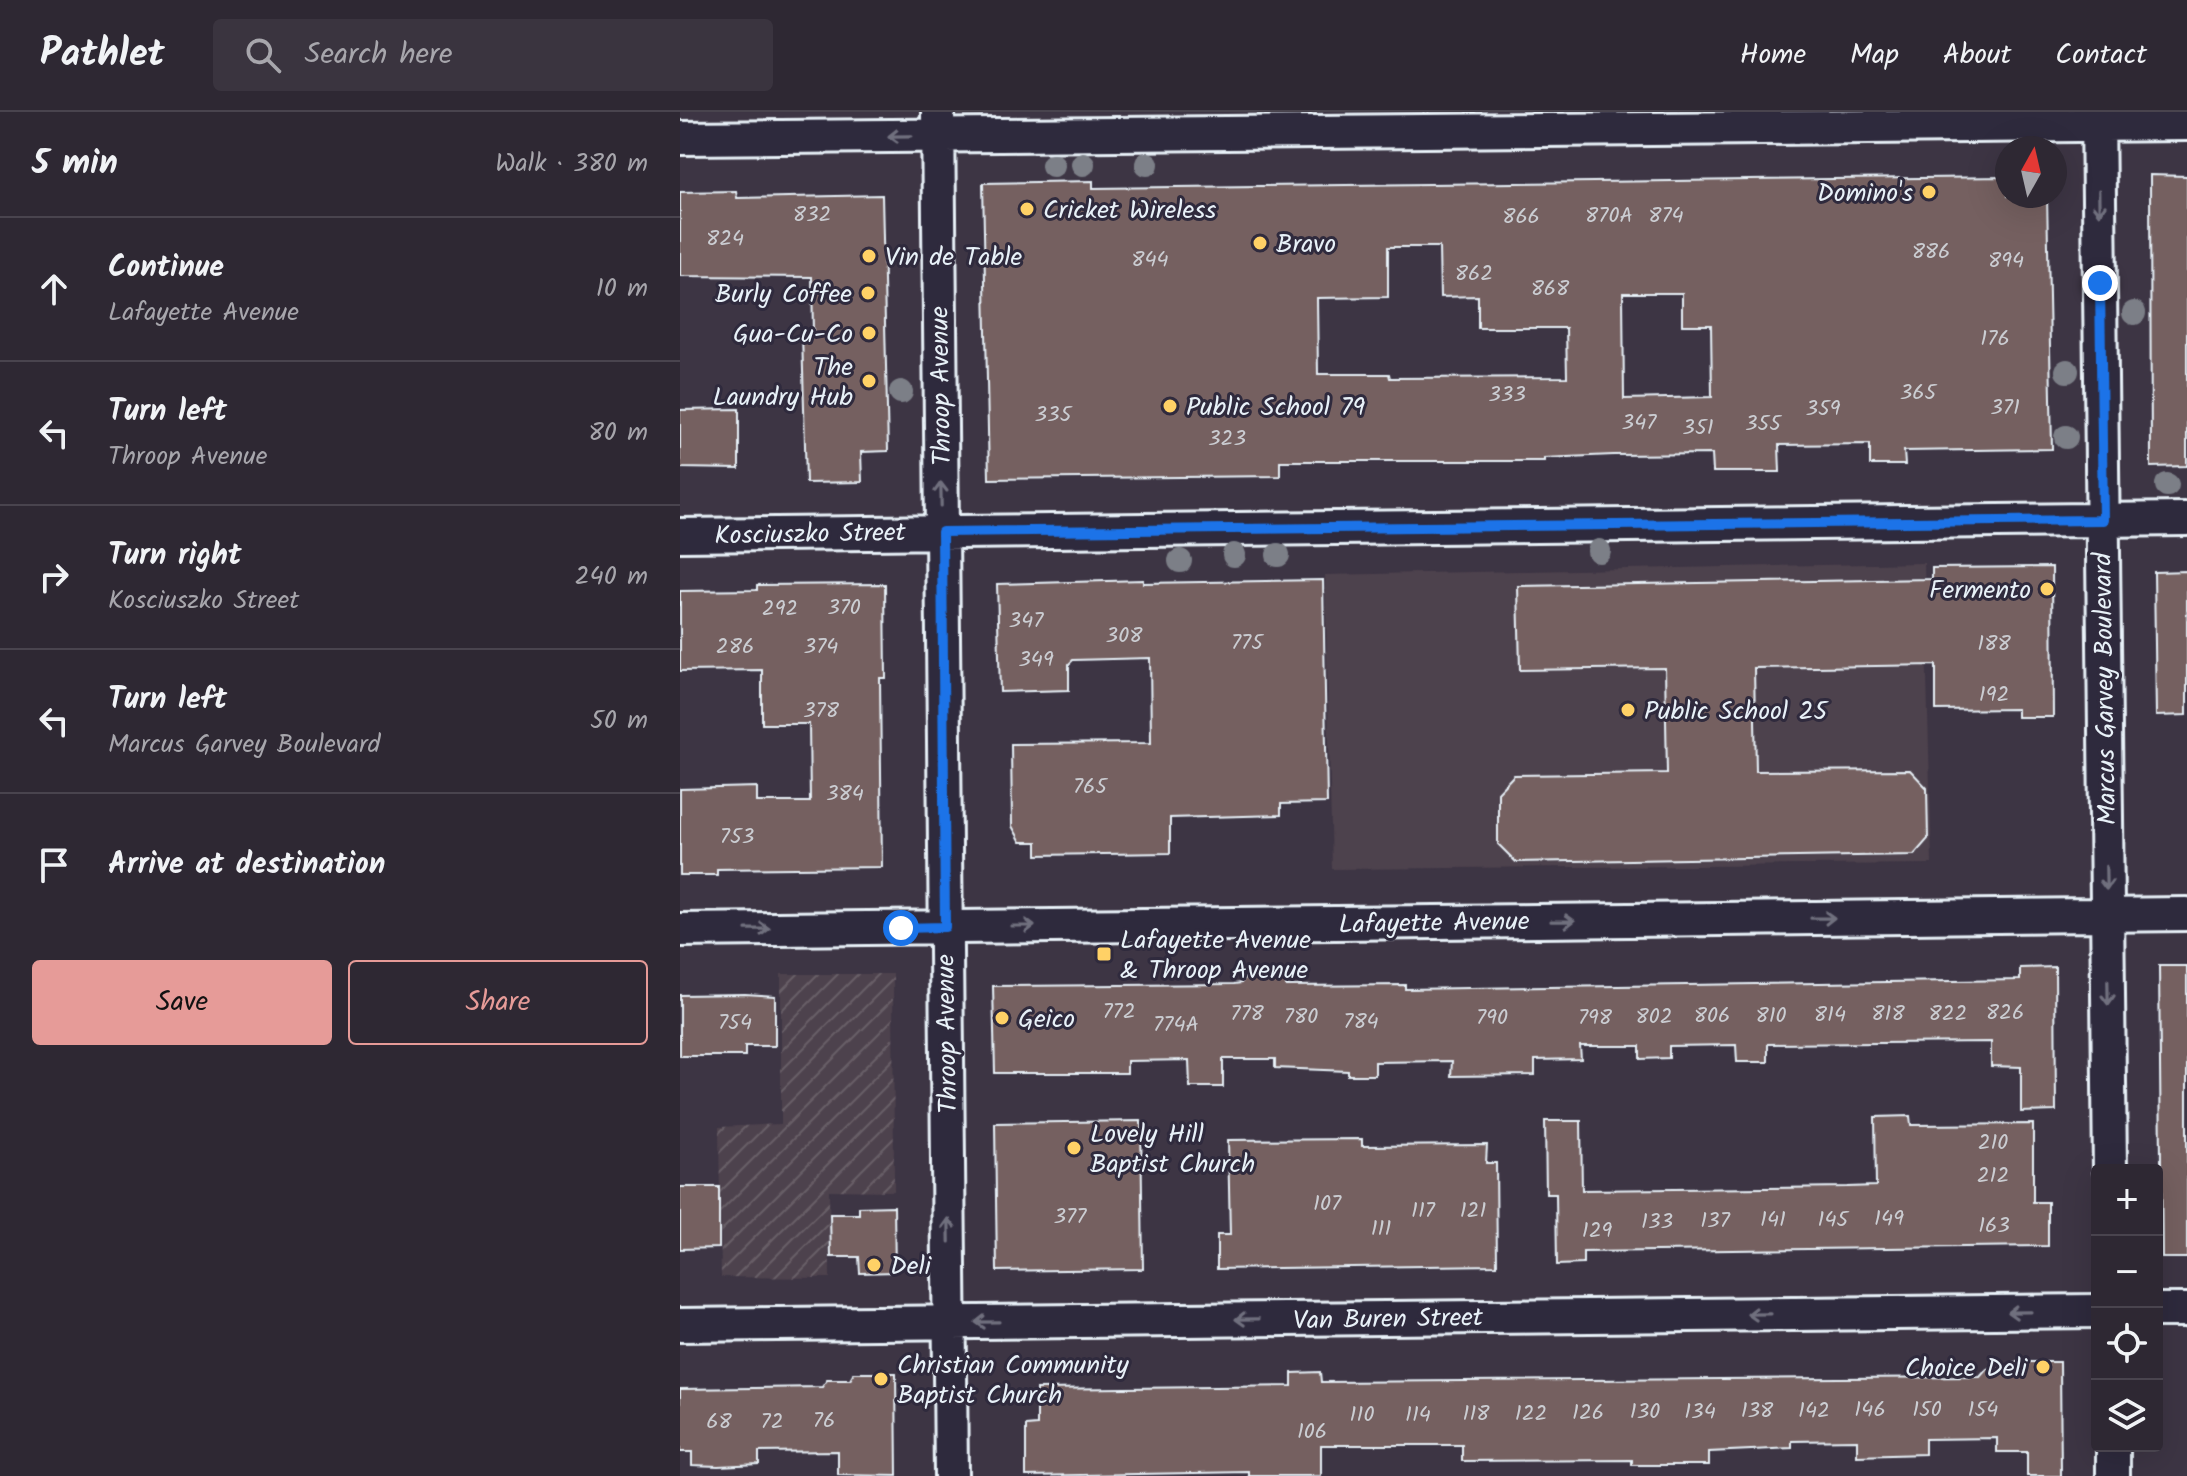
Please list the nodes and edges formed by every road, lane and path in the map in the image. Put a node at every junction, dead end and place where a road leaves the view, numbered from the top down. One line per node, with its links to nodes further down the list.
1 (2098, 118): 2 (street); 3 (street); 6 (street, Marcus Garvey Boulevard, one-way to 6)
2 (938, 124): 4 (street, one-way to 4); 7 (street, Throop Avenue, one-way to 2)
3 (2187, 124)
4 (680, 138)
5 (2187, 519): 6 (street, Kosciuszko Street)
6 (2103, 520): 7 (street, Kosciuszko Street); 10 (street, Marcus Garvey Boulevard, one-way to 10)
7 (942, 532): 8 (street, Kosciuszko Street); 11 (street, Throop Avenue)
8 (680, 535)
9 (2187, 914): 10 (street, Lafayette Avenue)
10 (2107, 915): 11 (street, Lafayette Avenue, one-way to 10); 13 (street, Marcus Garvey Boulevard, one-way to 13)
11 (945, 927): 12 (street, Lafayette Avenue, one-way to 11); 17 (street, Throop Avenue, one-way to 11)
12 (680, 930)
13 (2110, 1164)
14 (2163, 1310): 15 (street)
15 (2187, 1310)
16 (2091, 1311): 17 (street, Van Buren Street, one-way to 17)
17 (949, 1322): 18 (street, Van Buren Street); 20 (street, Throop Avenue)
18 (680, 1325)
19 (2113, 1452): 21 (street)
20 (951, 1476)
21 (2113, 1476)

